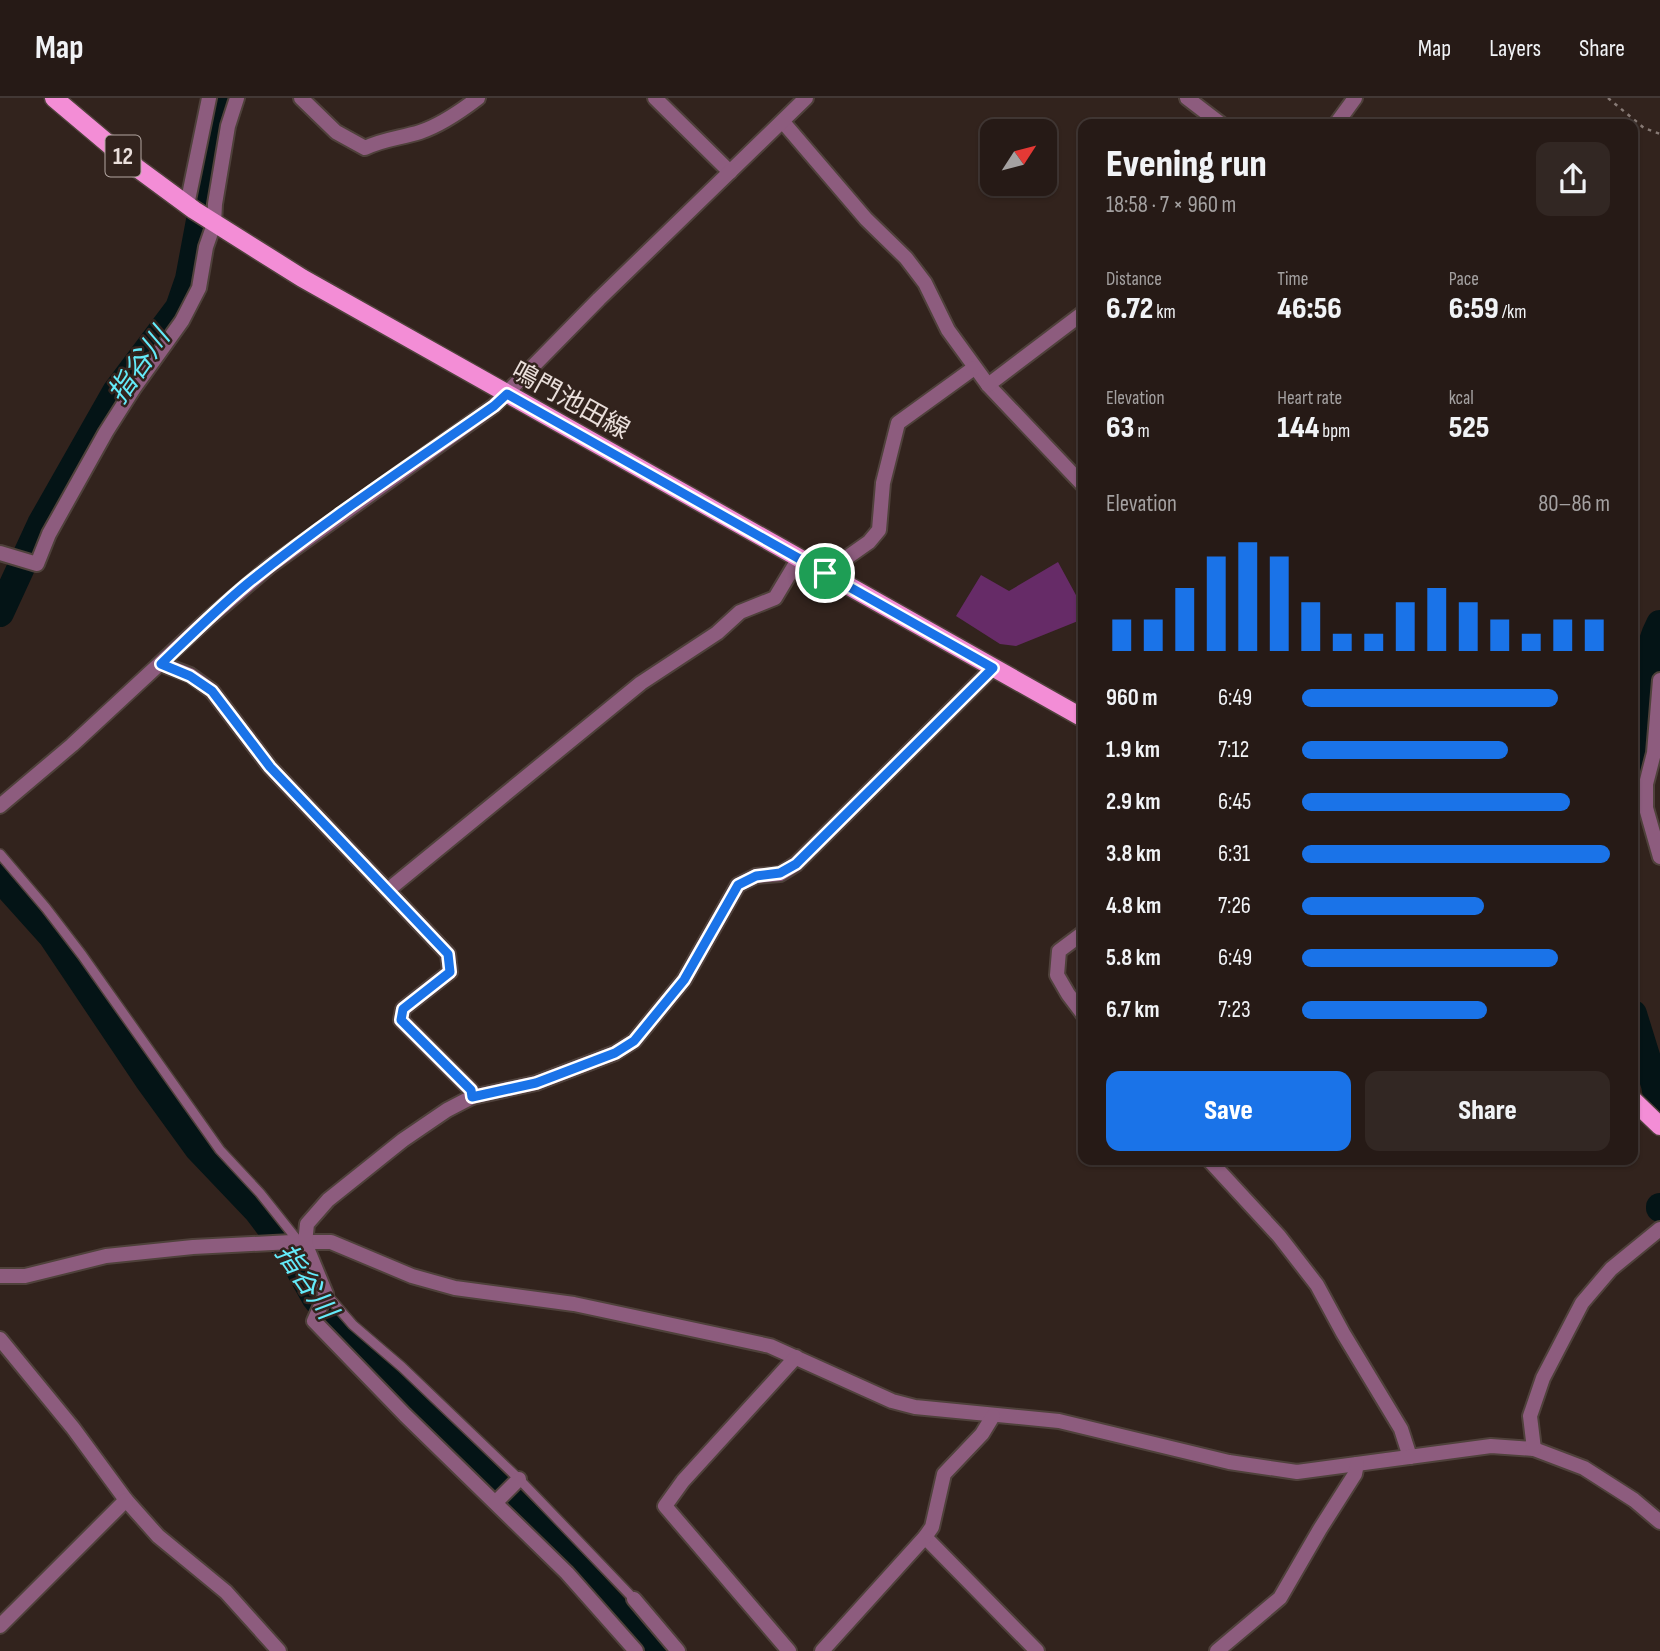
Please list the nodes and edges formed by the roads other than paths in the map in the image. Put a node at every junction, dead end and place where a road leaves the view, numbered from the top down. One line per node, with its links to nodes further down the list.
1 (54, 98): 14 (main road, 鳴門池田線 / 12)
2 (209, 98): 14 (street)
3 (237, 98): 14 (street)
4 (301, 98): 5 (street)
5 (478, 98)
6 (655, 98): 13 (street)
7 (806, 98): 12 (street)
8 (1187, 98): 10 (street)
9 (1355, 98): 11 (street)
10 (1214, 119)
11 (1340, 119)
12 (783, 122): 13 (street); 16 (street)
13 (730, 172): 18 (street)
14 (201, 214): 18 (main road, 鳴門池田線 / 12); 20 (street)
15 (1078, 317): 17 (street)
16 (974, 368): 17 (street); 22 (street)
17 (988, 386): 19 (street)
18 (507, 394): 21 (main road, 鳴門池田線 / 12); 23 (street)
19 (1078, 480)
20 (0, 553)
21 (799, 558): 22 (main road, 鳴門池田線 / 12); 31 (street)
22 (825, 573): 24 (main road, 鳴門池田線 / 12)
23 (161, 664): 28 (street); 31 (street)
24 (993, 668): 26 (main road, 鳴門池田線 / 12); 34 (street)
25 (1660, 680): 27 (street)
26 (1078, 715)
27 (1640, 782): 30 (street)
28 (0, 806)
29 (0, 854): 39 (lane)
30 (1660, 857)
31 (388, 890): 34 (street)
32 (1078, 937): 33 (street)
33 (1078, 1007)
34 (472, 1097): 39 (street)
35 (1638, 1105): 36 (main road)
36 (1656, 1123)
37 (1214, 1165): 46 (street)
38 (1658, 1230): 45 (street)
39 (299, 1242): 40 (street); 41 (street); 43 (street)
40 (0, 1276)
41 (326, 1296): 48 (lane); 50 (street)
42 (0, 1339): 49 (street)
43 (796, 1357): 44 (street); 58 (street)
44 (993, 1416): 47 (street); 52 (street)
45 (1534, 1449): 46 (street); 51 (street)
46 (1410, 1457): 47 (street)
47 (1357, 1464): 61 (street)
48 (517, 1480): 50 (street); 53 (lane)
49 (127, 1500): 54 (street); 55 (street)
50 (498, 1501): 56 (street)
51 (1660, 1522)
52 (925, 1537): 59 (street); 60 (street)
53 (634, 1599): 57 (street)
54 (0, 1626)
55 (279, 1651)
56 (636, 1651)
57 (678, 1651)
58 (789, 1651)
59 (822, 1651)
60 (1037, 1651)
61 (1217, 1651)

